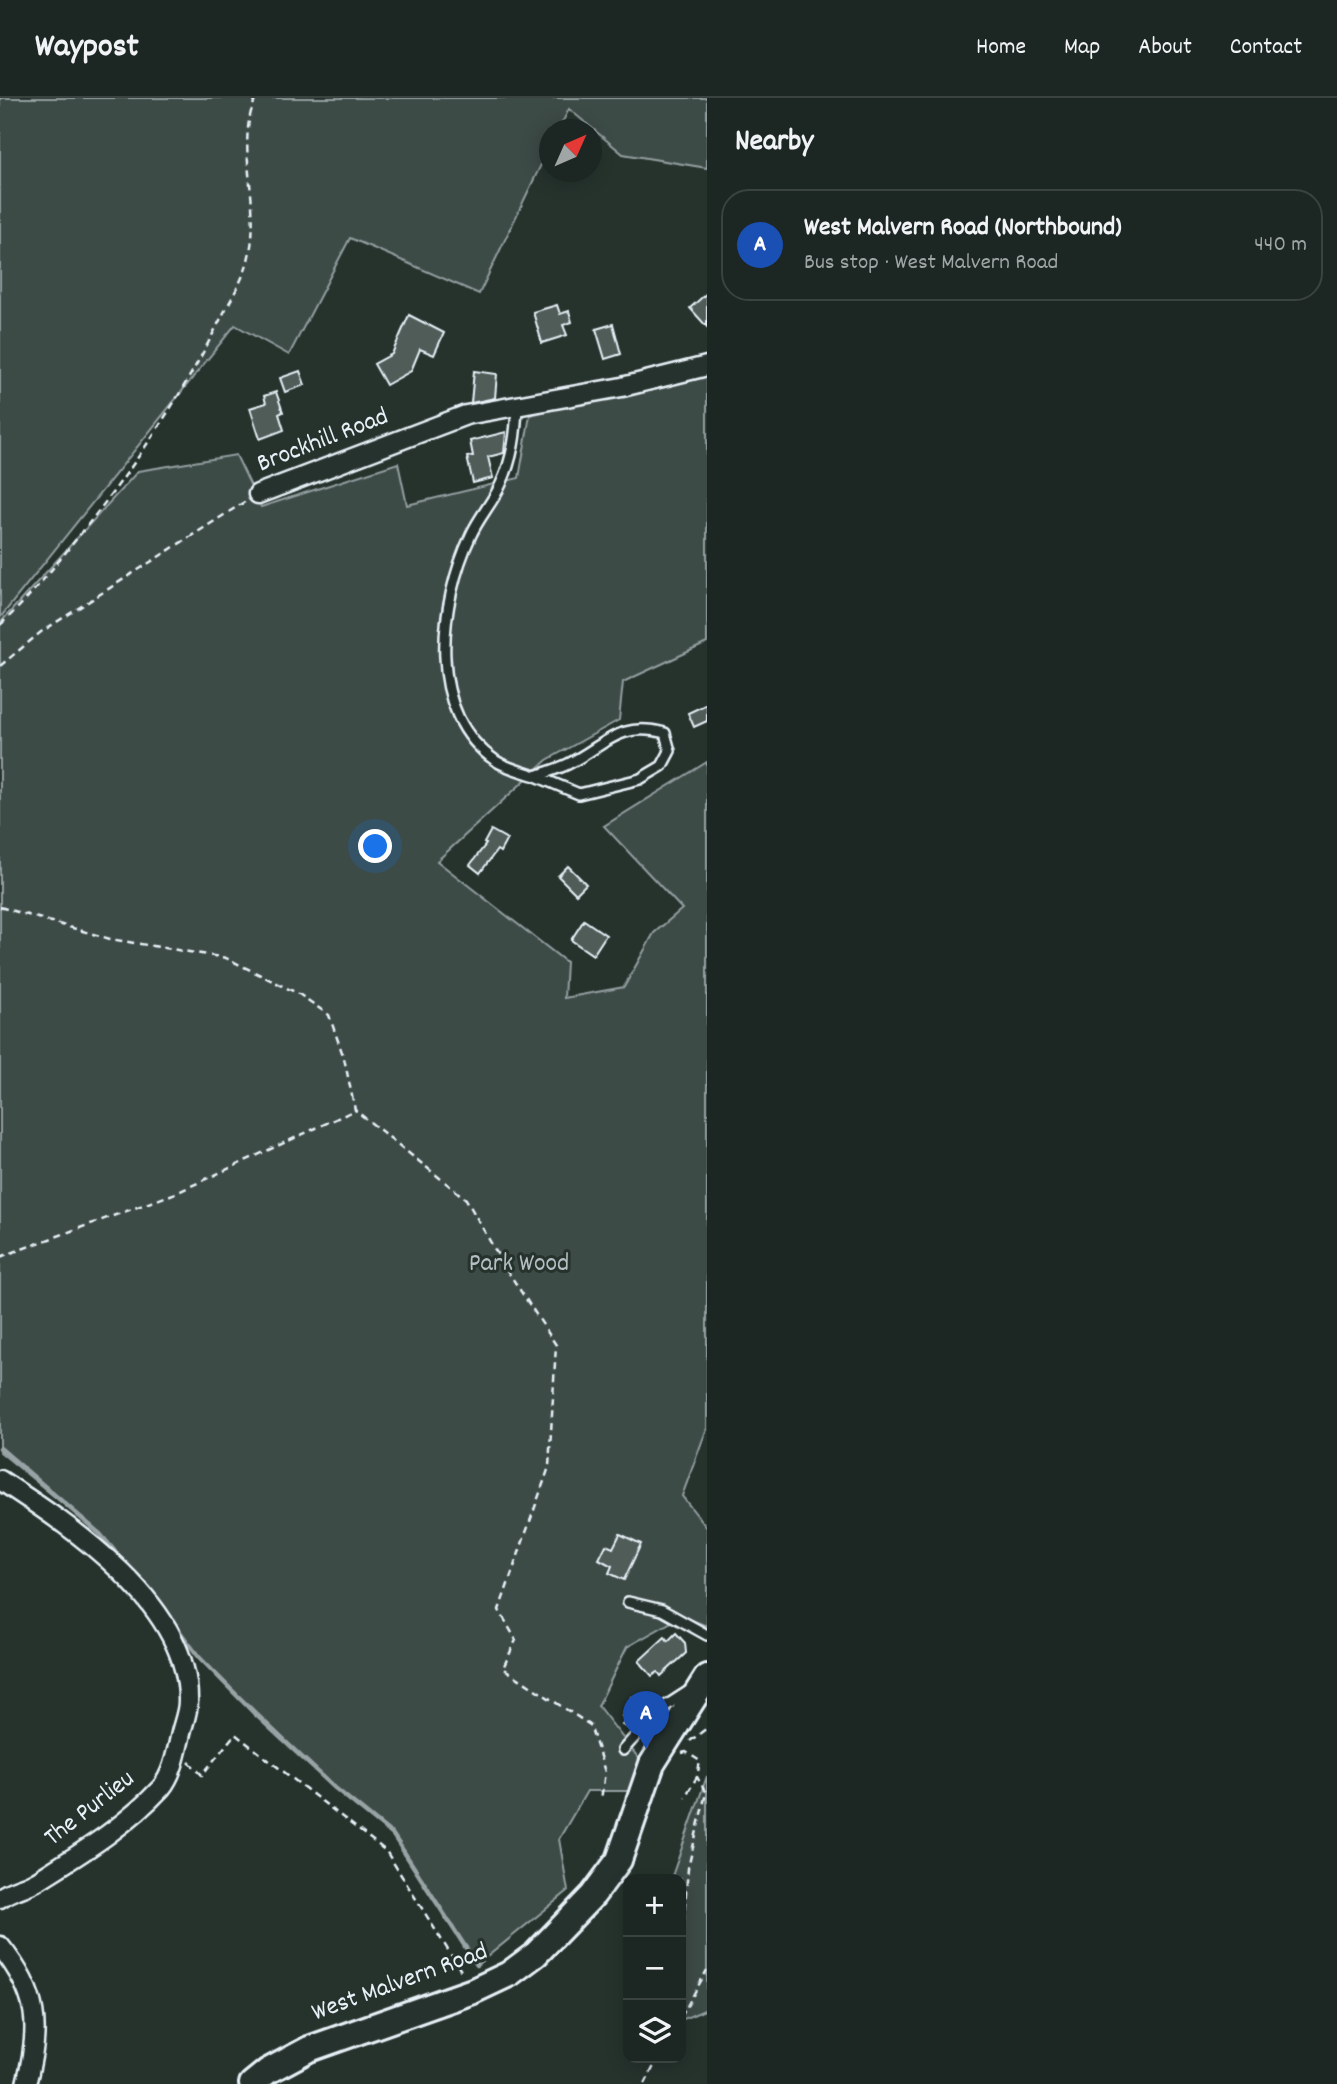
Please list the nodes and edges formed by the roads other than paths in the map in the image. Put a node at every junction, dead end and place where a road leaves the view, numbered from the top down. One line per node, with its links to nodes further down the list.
1 (707, 366): 2 (street, Brockhill Road)
2 (517, 406): 3 (street, Brockhill Road); 4 (lane)
3 (258, 494)
4 (536, 776): 4 (lane)
5 (0, 1480): 10 (street, The Purlieu)
6 (628, 1602): 7 (lane)
7 (707, 1635)
8 (704, 1680): 9 (lane); 13 (main road, West Malvern Road)
9 (623, 1750)
10 (0, 1898)
11 (0, 1946): 12 (street)
12 (26, 2084)
13 (252, 2084)

